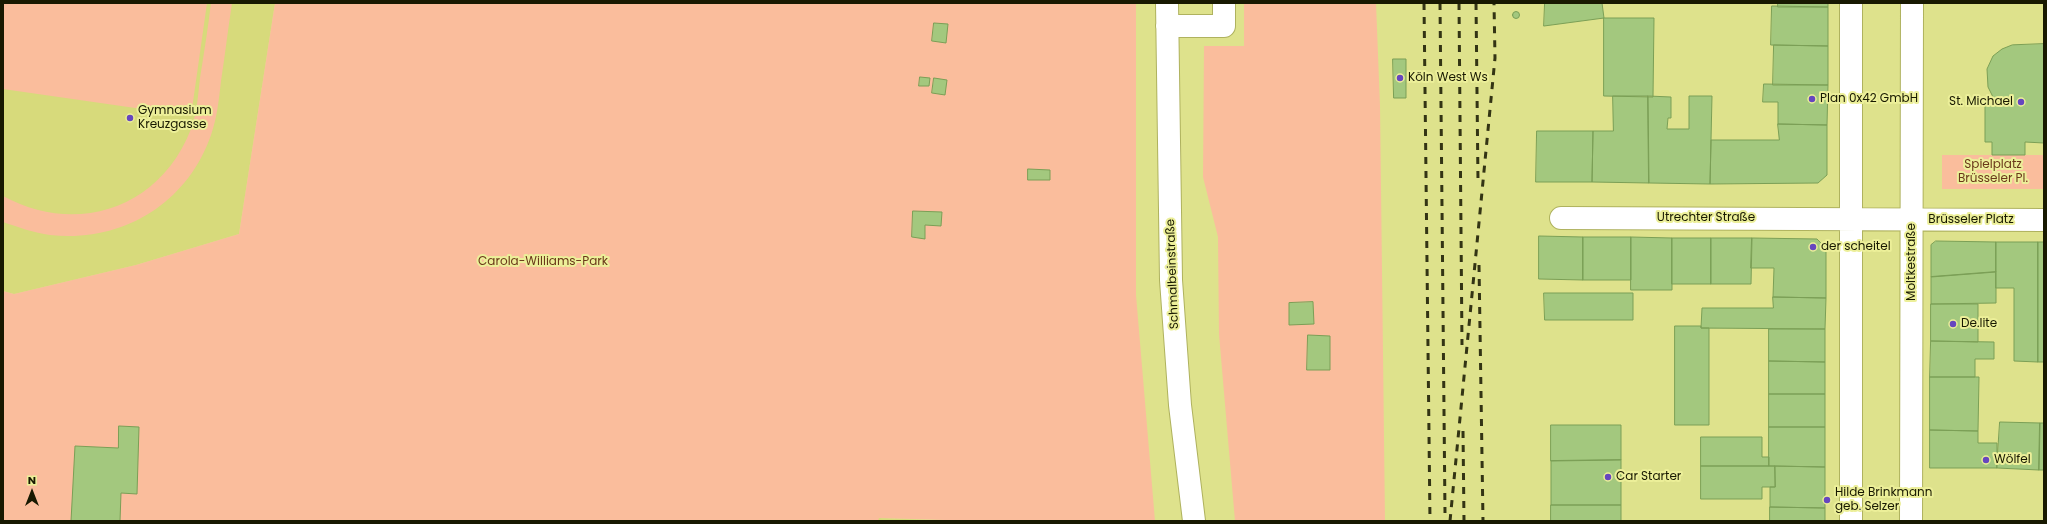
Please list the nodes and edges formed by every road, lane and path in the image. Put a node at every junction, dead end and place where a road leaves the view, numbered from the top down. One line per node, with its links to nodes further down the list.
1 (1167, 3): 5 (street, Schmalbeinstraße)
2 (1224, 3): 5 (street)
3 (1851, 3): 7 (street)
4 (1912, 3): 8 (street, Moltkestraße)
5 (1167, 26): 10 (street, Schmalbeinstraße)
6 (1561, 218): 7 (street, Utrechter Straße)
7 (1851, 219): 8 (street, Brüsseler Platz); 11 (street)
8 (1912, 220): 9 (street, Brüsseler Platz); 12 (street, Moltkestraße)
9 (2044, 220)
10 (1194, 521)
11 (1851, 521)
12 (1911, 521)

